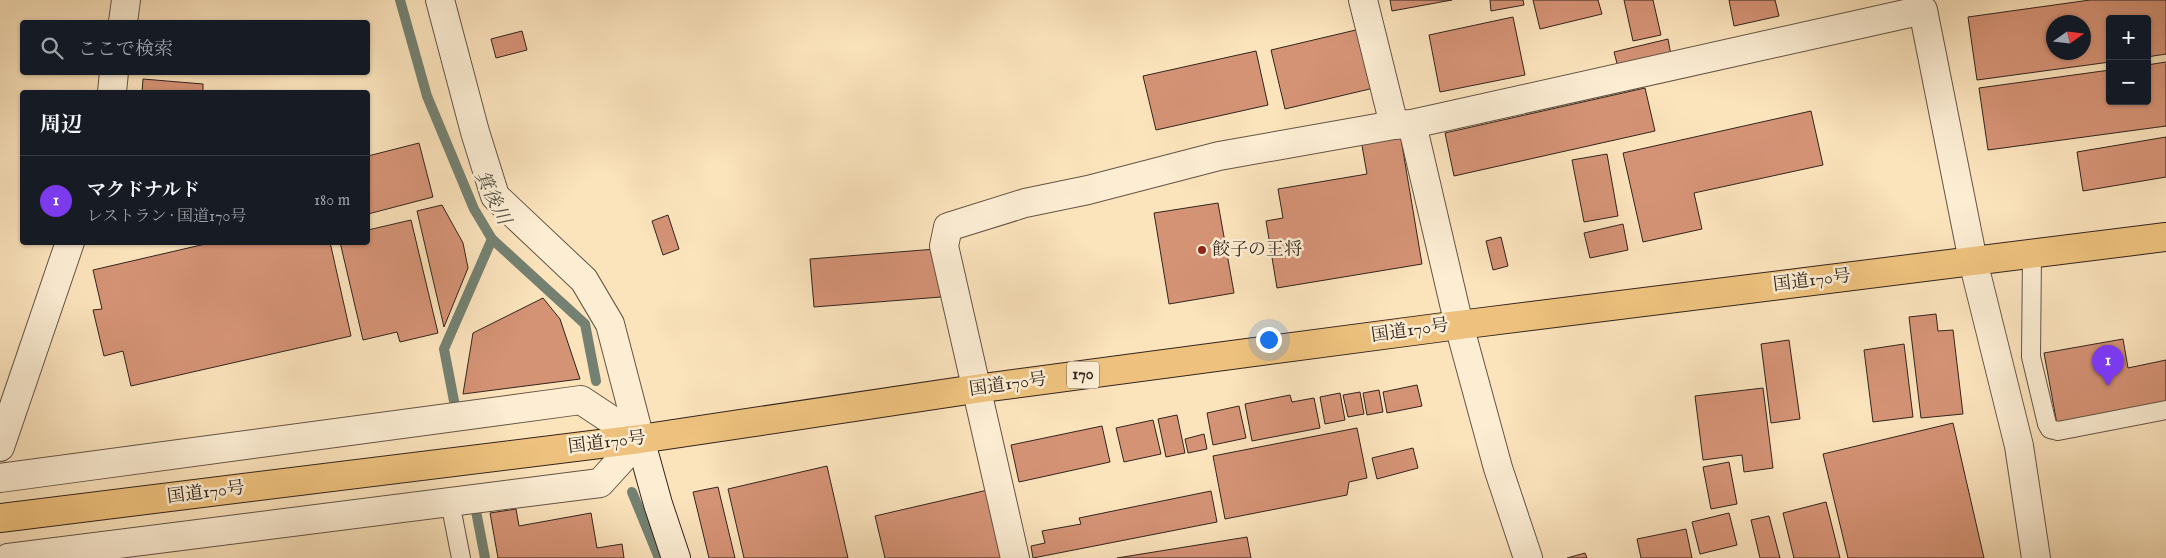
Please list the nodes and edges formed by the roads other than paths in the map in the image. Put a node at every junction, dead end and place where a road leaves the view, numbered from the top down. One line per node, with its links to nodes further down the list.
1 (126, 0): 4 (street)
2 (440, 0): 15 (street)
3 (1363, 0): 7 (street)
4 (123, 20)
5 (114, 75): 6 (street)
6 (112, 90)
7 (1403, 124): 11 (street); 12 (street); 13 (street)
8 (2166, 237): 10 (highway, 国道170号 / 170)
9 (69, 245): 16 (street)
10 (2032, 254): 11 (highway, 国道170号 / 170); 14 (lane)
11 (1973, 261): 12 (highway, 国道170号 / 170); 25 (street)
12 (1458, 325): 13 (highway, 国道170号 / 170); 24 (street)
13 (975, 389): 15 (highway, 国道170号 / 170); 23 (street)
14 (2166, 410)
15 (640, 439): 17 (street); 18 (street); 19 (highway, 国道170号 / 170); 22 (street)
16 (0, 447)
17 (0, 478)
18 (450, 502): 20 (street); 21 (lane)
19 (0, 518)
20 (8, 558)
21 (460, 558)
22 (676, 558)
23 (1015, 558)
24 (1528, 558)
25 (2036, 558)

